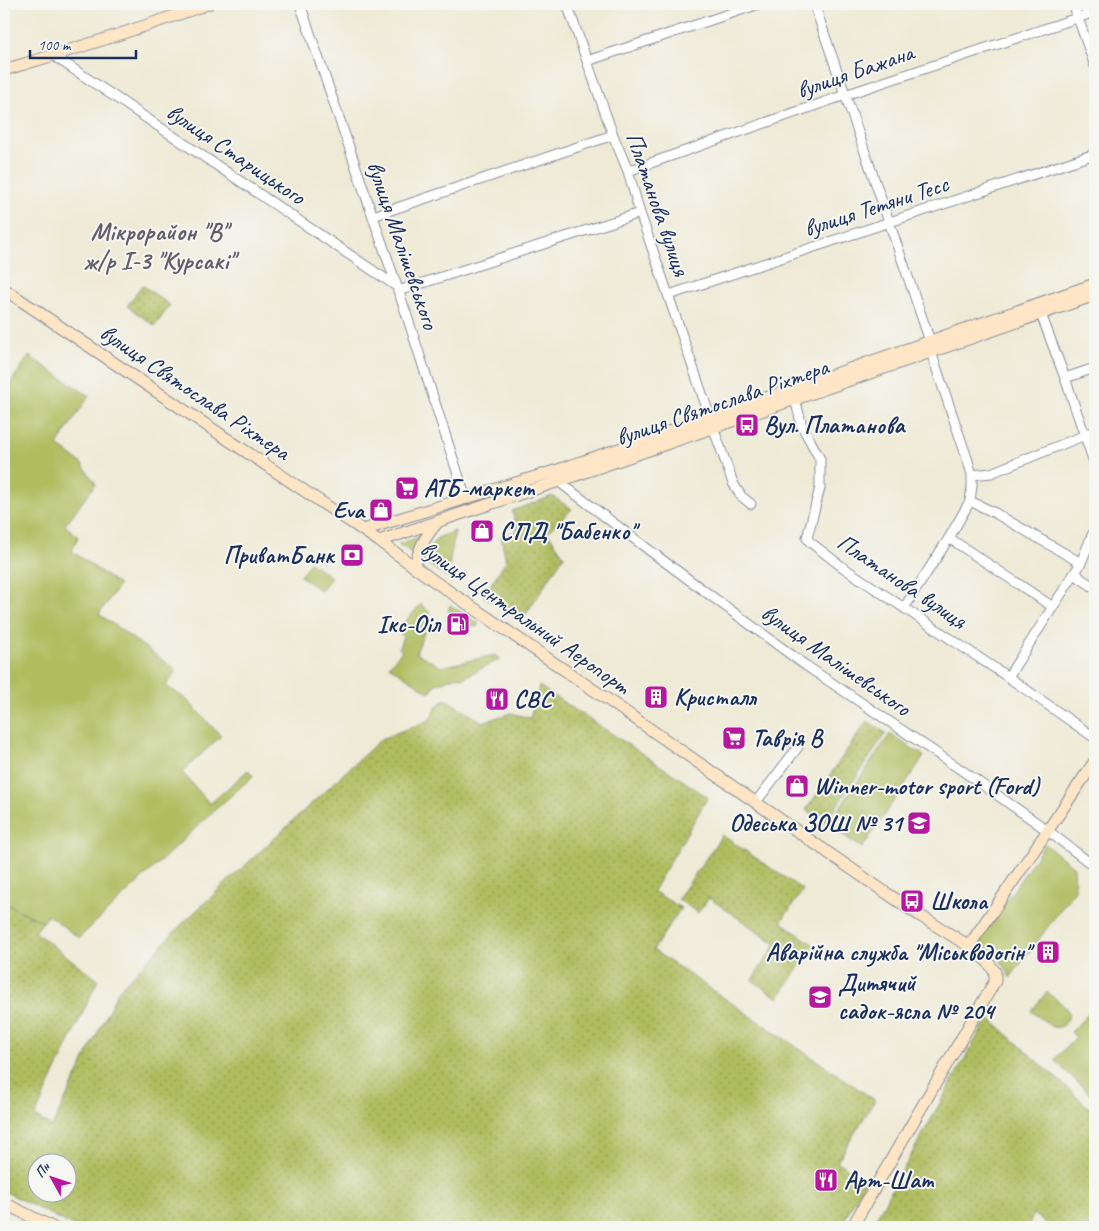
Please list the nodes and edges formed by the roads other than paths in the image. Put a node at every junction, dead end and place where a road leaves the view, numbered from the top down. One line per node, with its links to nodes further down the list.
1 (208, 4): 9 (main road)
2 (300, 4): 18 (street, вулиця Малішевського)
3 (567, 4): 10 (street, Платанова вулиця)
4 (759, 4): 10 (street)
5 (814, 4): 13 (street)
6 (1073, 4): 8 (street)
7 (1095, 12): 8 (street, вулиця Бажана)
8 (1078, 19): 11 (street); 13 (street, вулиця Бажана)
9 (54, 56): 12 (main road); 21 (street, вулиця Старицького)
10 (587, 61): 14 (street, Платанова вулиця)
11 (1095, 66)
12 (4, 70)
13 (845, 95): 16 (street, вулиця Бажана); 19 (street)
14 (614, 135): 16 (street, Платанова вулиця); 18 (street)
15 (1095, 154): 19 (street, вулиця Тетяни Тесс)
16 (628, 170): 17 (street, Платанова вулиця)
17 (640, 213): 21 (street); 23 (street, Платанова вулиця)
18 (373, 216): 21 (street, вулиця Малішевського)
19 (889, 222): 23 (street, вулиця Тетяни Тесс); 26 (street)
20 (1095, 284): 26 (main road, вулиця Святослава Ріхтера)
21 (397, 288): 36 (street, вулиця Малішевського)
22 (4, 289): 41 (main road, вулиця Святослава Ріхтера)
23 (669, 295): 30 (street, Платанова вулиця)
24 (1095, 295): 25 (main road, вулиця Святослава Ріхтера)
25 (1042, 314): 26 (main road, вулиця Святослава Ріхтера); 28 (street)
26 (930, 347): 29 (main road, вулиця Святослава Ріхтера); 30 (main road, вулиця Святослава Ріхтера); 34 (street)
27 (1095, 368): 28 (street)
28 (1064, 378): 32 (street)
29 (795, 399): 30 (main road, вулиця Святослава Ріхтера); 49 (street, Платанова вулиця)
30 (712, 422): 35 (main road, вулиця Святослава Ріхтера); 36 (main road, вулиця Святослава Ріхтера); 38 (street, Платанова вулиця)
31 (1095, 430): 32 (street)
32 (1085, 434): 33 (street); 34 (street)
33 (1095, 465)
34 (972, 474): 37 (street)
35 (558, 481): 39 (main road, вулиця Святослава Ріхтера); 55 (street, вулиця Малішевського)
36 (466, 499): 41 (main road, вулиця Святослава Ріхтера)
37 (970, 501): 42 (street); 44 (street)
38 (751, 504)
39 (438, 522): 43 (main road, вулиця Святослава Ріхтера); 45 (main road)
40 (1095, 528): 44 (street)
41 (363, 530): 43 (main road, вулиця Святослава Ріхтера)
42 (949, 538): 48 (street); 49 (street)
43 (379, 541): 45 (main road, вулиця Центральний Аеропорт)
44 (1081, 563): 46 (street)
45 (414, 567): 54 (main road, вулиця Центральний Аеропорт)
46 (1076, 572): 47 (street); 48 (street)
47 (1095, 588)
48 (1053, 607): 50 (street)
49 (904, 608): 50 (street, Платанова вулиця)
50 (1008, 677): 51 (street, Платанова вулиця)
51 (1095, 738)
52 (798, 746): 54 (street)
53 (1095, 761): 55 (main road)
54 (756, 802): 57 (main road, вулиця Центральний Аеропорт)
55 (1047, 830): 56 (street, вулиця Малішевського); 57 (main road)
56 (1095, 867)
57 (969, 946): 60 (main road, вулиця Центральний Аеропорт)
58 (4, 1203): 59 (main road)
59 (52, 1227)
60 (852, 1227)

